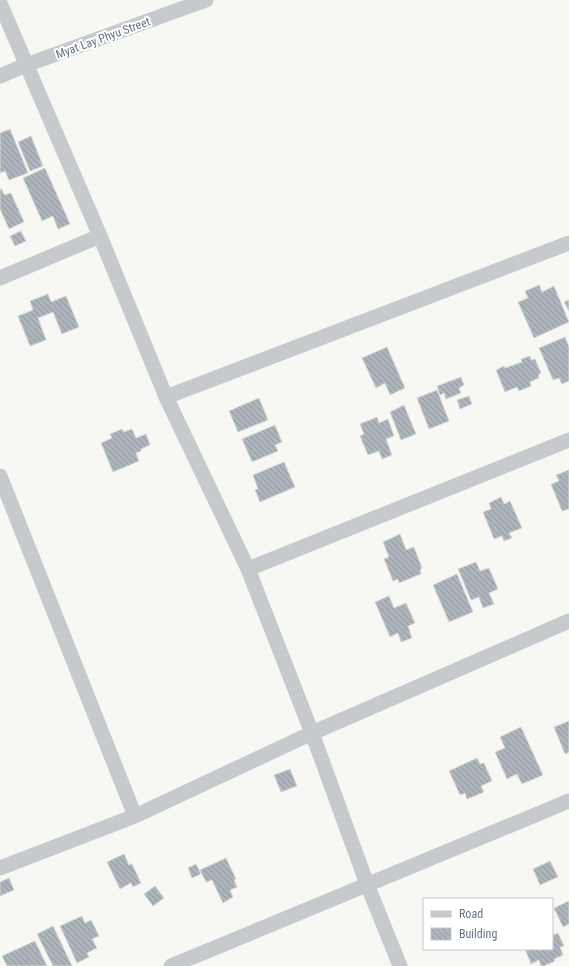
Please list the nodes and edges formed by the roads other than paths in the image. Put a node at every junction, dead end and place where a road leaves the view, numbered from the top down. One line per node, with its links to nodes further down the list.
1 (206, 0): 3 (street, Myat Lay Phyu Street)
2 (0, 3): 3 (street)
3 (26, 65): 4 (street, Myat Lay Phyu Street); 5 (street)
4 (0, 76)
5 (100, 236): 7 (street); 8 (street)
6 (569, 243): 8 (street)
7 (0, 278)
8 (166, 397): 11 (street)
9 (569, 440): 11 (street)
10 (0, 476): 15 (street)
11 (248, 569): 13 (street)
12 (569, 621): 13 (street)
13 (312, 734): 15 (street); 17 (street)
14 (569, 801): 17 (street)
15 (135, 816): 16 (street)
16 (0, 868)
17 (367, 884): 18 (street); 19 (street)
18 (171, 966)
19 (400, 966)

